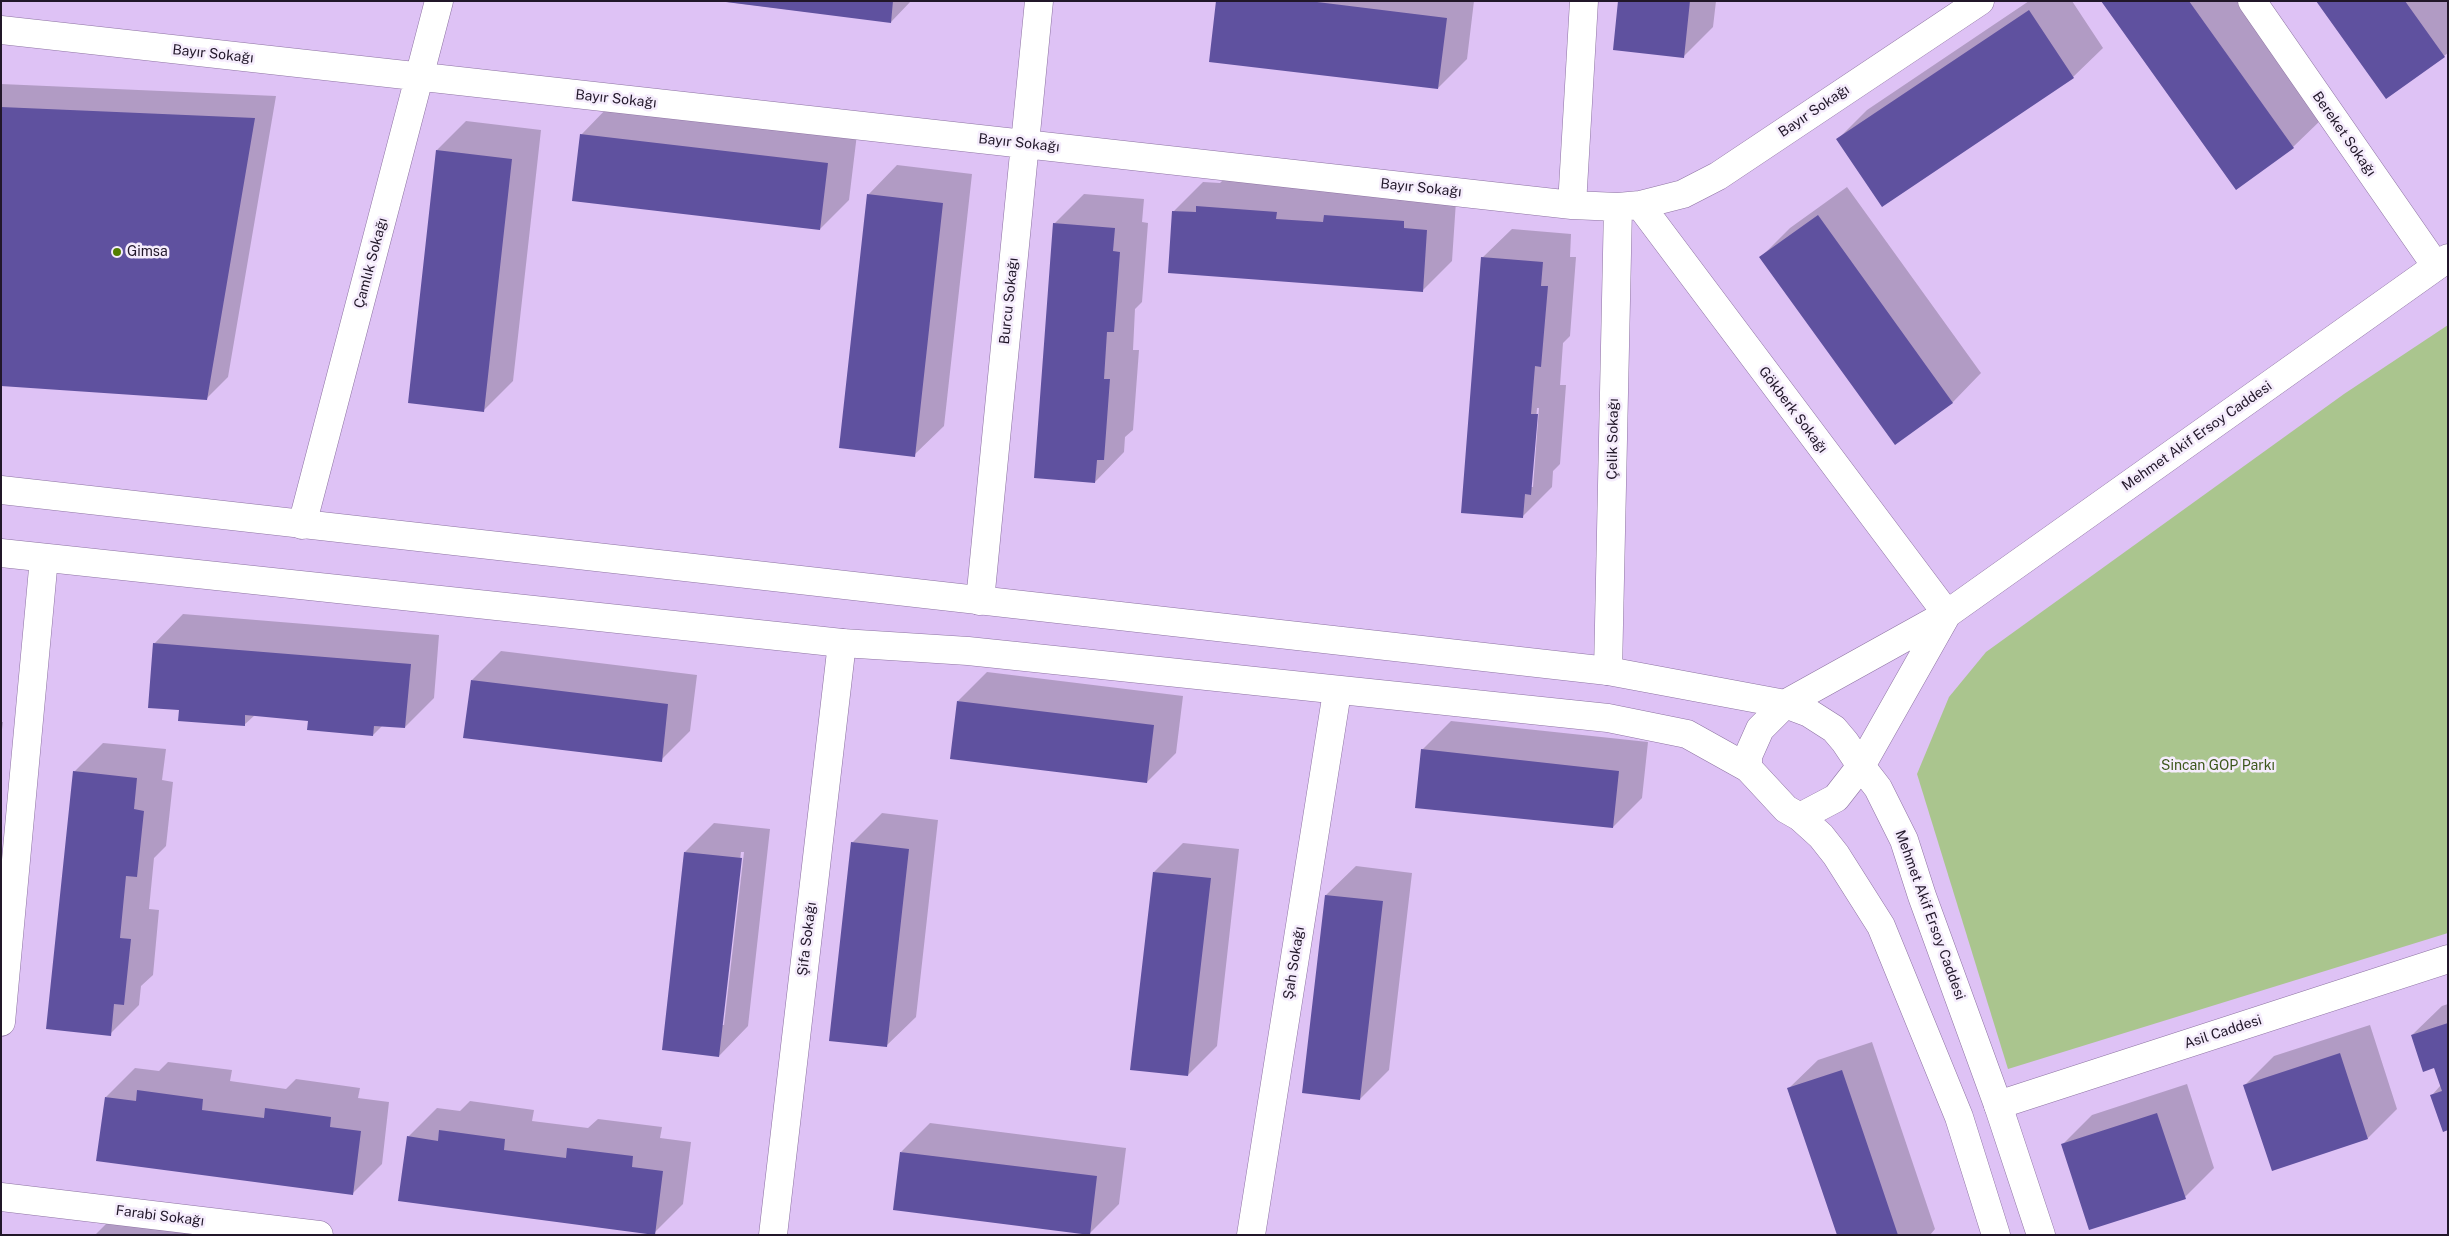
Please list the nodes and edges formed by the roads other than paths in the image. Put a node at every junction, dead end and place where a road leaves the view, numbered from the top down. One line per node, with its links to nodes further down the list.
1 (439, 1): 7 (street, Çamlık Sokağı)
2 (1039, 1): 8 (street, Burcu Sokağı)
3 (1584, 1): 9 (street)
4 (1980, 1): 10 (street, Bayır Sokağı)
5 (2252, 1): 11 (street, Bereket Sokağı)
6 (1, 30): 7 (street, Bayır Sokağı)
7 (420, 77): 8 (street, Bayır Sokağı); 13 (street, Çamlık Sokağı)
8 (1025, 144): 9 (street, Bayır Sokağı); 16 (street, Burcu Sokağı)
9 (1572, 205): 10 (street, Bayır Sokağı)
10 (1629, 206): 17 (street, Gökberk Sokağı); 19 (street, Çelik Sokağı)
11 (2442, 262): 17 (street, Mehmet Akif Ersoy Caddesi)
12 (1, 490): 13 (street)
13 (302, 525): 16 (street)
14 (1, 553): 15 (street)
15 (44, 558): 18 (street); 26 (street)
16 (980, 601): 19 (street)
17 (1947, 614): 21 (street, Mehmet Akif Ersoy Caddesi); 22 (street, Mehmet Akif Ersoy Caddesi)
18 (842, 643): 20 (street); 30 (street, Şifa Sokağı)
19 (1608, 671): 21 (street)
20 (1337, 692): 23 (street); 31 (street, Şah Sokağı)
21 (1785, 704): 22 (street); 23 (street)
22 (1861, 766): 24 (street); 27 (street, Mehmet Akif Ersoy Caddesi)
23 (1748, 768): 24 (street)
24 (1800, 817): 32 (street)
25 (2448, 959): 27 (street, Asil Caddesi)
26 (1, 1022)
27 (1998, 1106): 33 (street, Mehmet Akif Ersoy Caddesi)
28 (1, 1196): 29 (street, Farabi Sokağı)
29 (319, 1235)
30 (773, 1235)
31 (1251, 1235)
32 (1996, 1235)
33 (2041, 1235)

